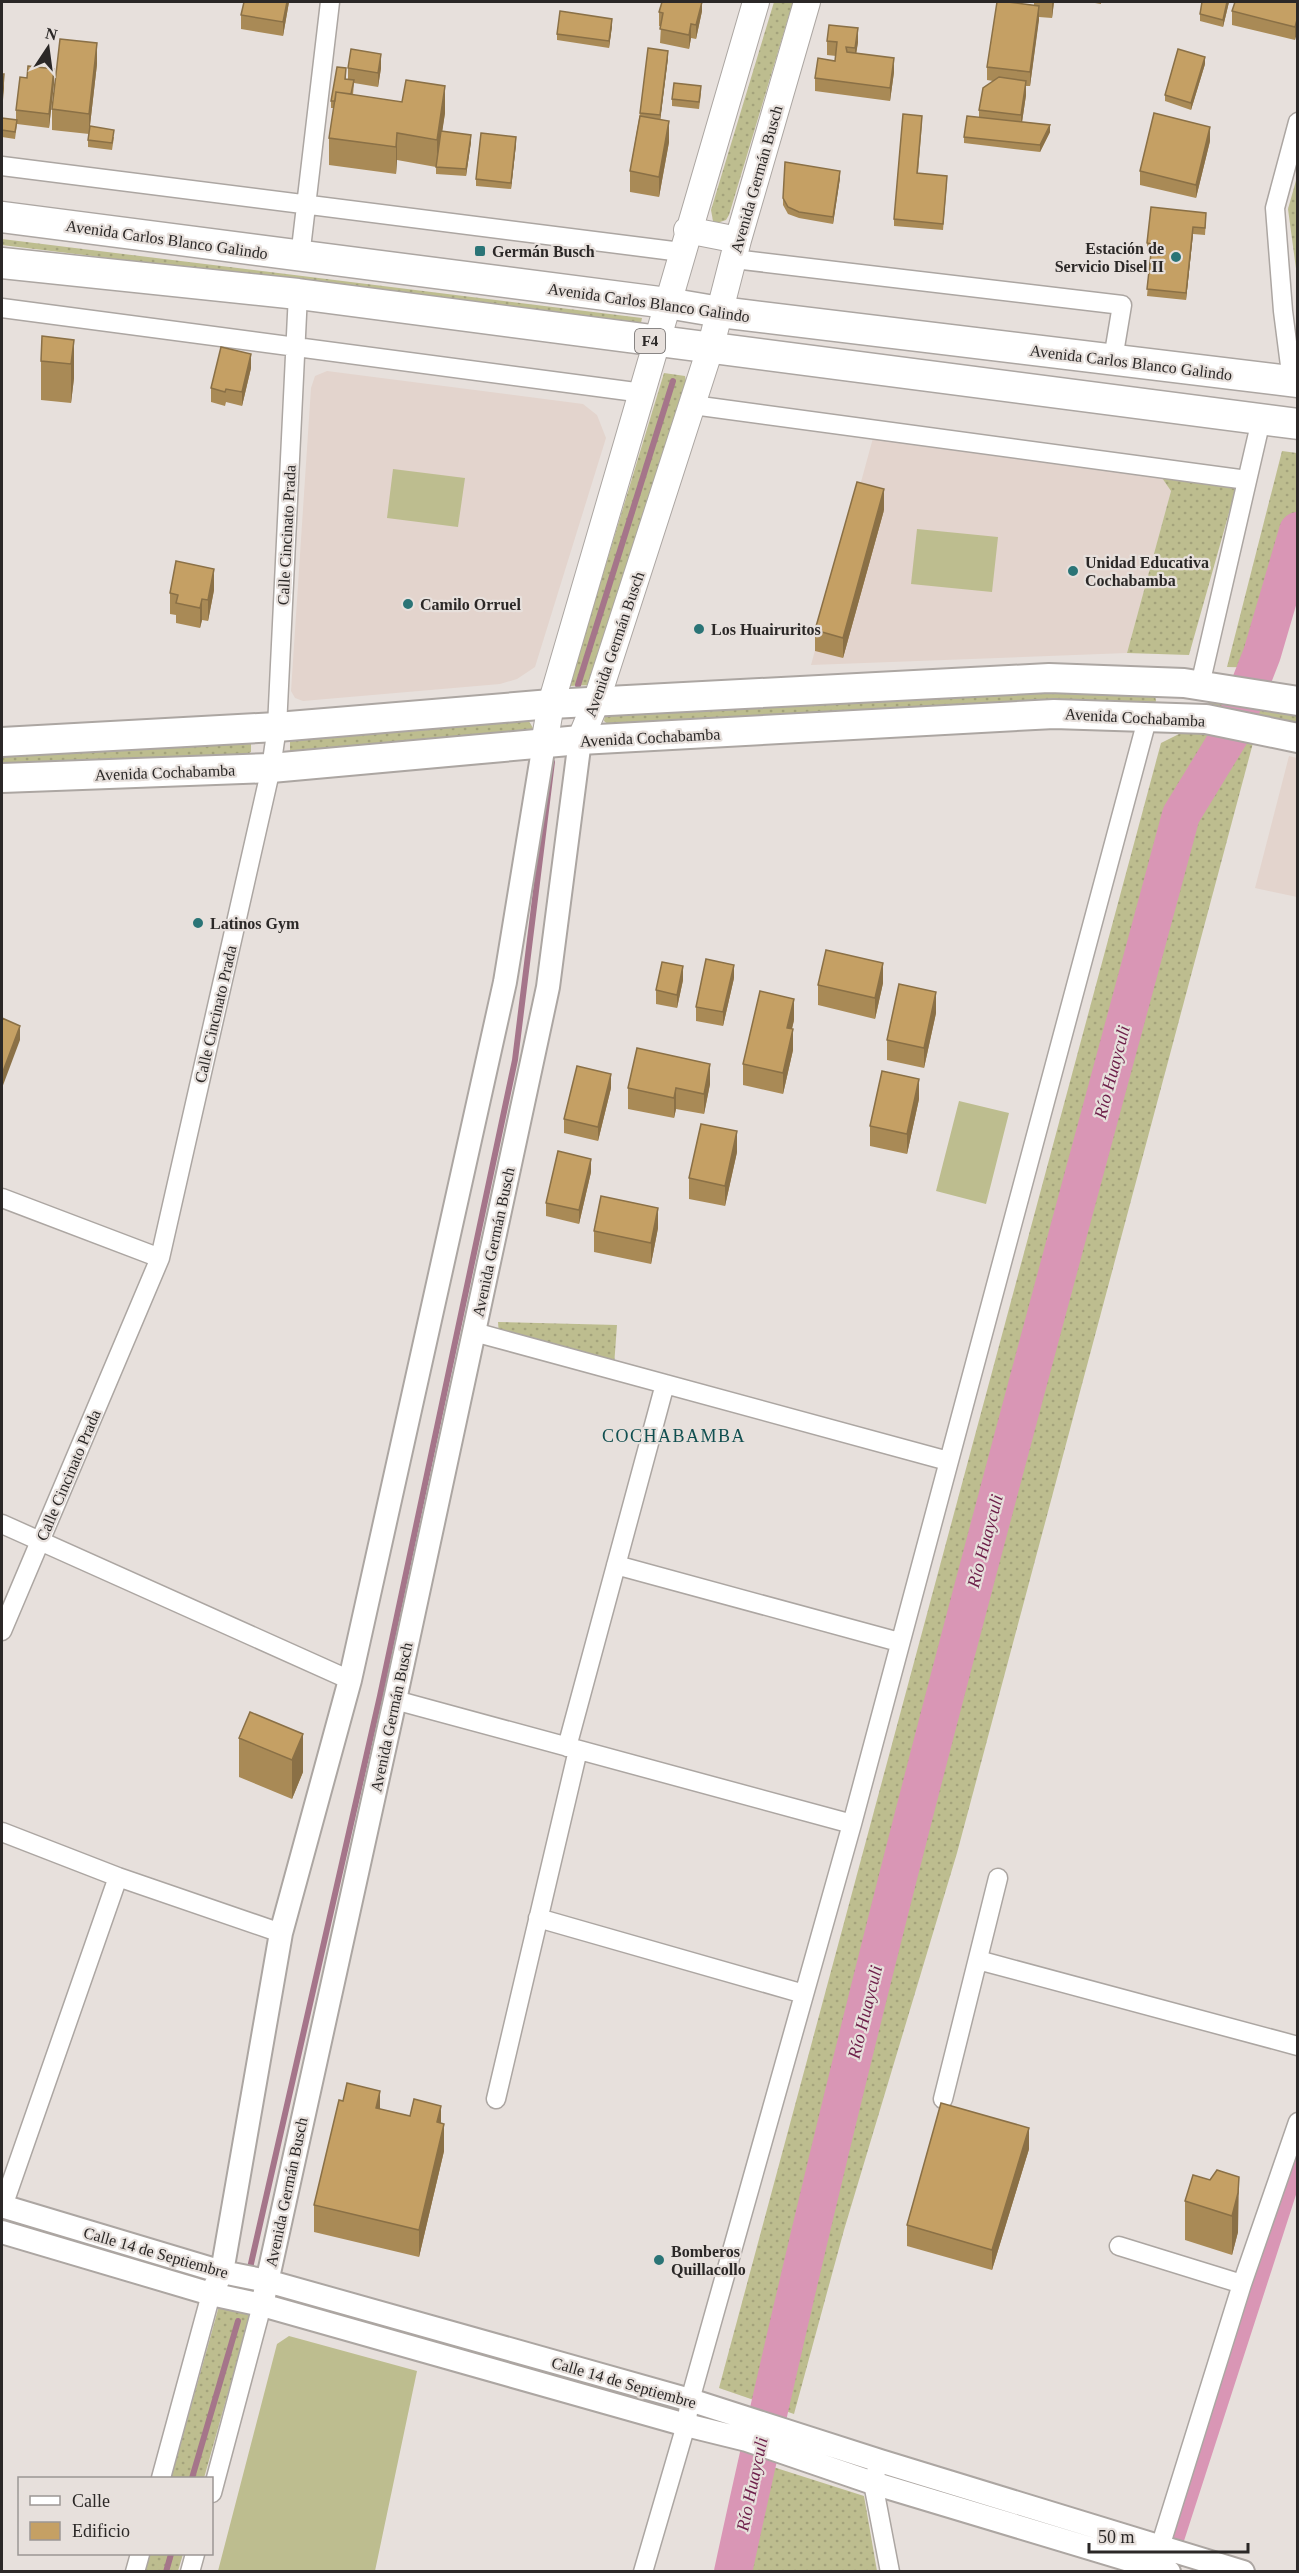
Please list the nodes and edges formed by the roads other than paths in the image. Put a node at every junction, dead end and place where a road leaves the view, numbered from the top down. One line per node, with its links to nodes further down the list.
1 (330, 2): 6 (street)
2 (756, 2): 8 (main road)
3 (807, 2): 9 (main road, Avenida Germán Busch)
4 (1298, 122): 20 (street)
5 (2, 166): 6 (street)
6 (305, 205): 8 (street); 10 (street)
7 (2, 217): 10 (highway, Avenida Carlos Blanco Galindo)
8 (684, 241): 9 (main road); 13 (main road)
9 (736, 249): 15 (main road, Avenida Germán Busch); 19 (street)
10 (300, 257): 13 (highway, Avenida Carlos Blanco Galindo)
11 (2, 263): 12 (highway, F4)
12 (298, 294): 16 (highway, F4); 17 (street, Calle Cincinato Prada)
13 (667, 303): 15 (highway, Avenida Carlos Blanco Galindo); 16 (main road)
14 (2, 308): 17 (street)
15 (720, 312): 18 (main road, Avenida Germán Busch); 19 (highway, Avenida Carlos Blanco Galindo)
16 (657, 342): 18 (highway, F4); 21 (main road)
17 (296, 346): 21 (street); 32 (street, Calle Cincinato Prada)
18 (710, 349): 22 (main road, Avenida Germán Busch); 23 (highway, F4)
19 (1113, 359): 20 (highway, Avenida Carlos Blanco Galindo)
20 (1295, 382)
21 (643, 393): 29 (main road)
22 (693, 405): 25 (street); 28 (main road, Avenida Germán Busch)
23 (1260, 420): 24 (highway, F4); 25 (street)
24 (1298, 424)
25 (1247, 480): 26 (street)
26 (1192, 684): 27 (main road); 28 (main road); 31 (main road)
27 (1298, 700)
28 (596, 702): 29 (main road); 34 (main road, Avenida Germán Busch)
29 (551, 704): 32 (main road); 36 (main road)
30 (1148, 716): 31 (main road, Avenida Cochabamba); 34 (main road, Avenida Cochabamba); 43 (street)
31 (1178, 718): 33 (main road, Avenida Cochabamba)
32 (277, 727): 35 (main road); 37 (street, Calle Cincinato Prada)
33 (1298, 738)
34 (580, 740): 36 (main road, Avenida Cochabamba); 41 (street, Avenida Germán Busch)
35 (2, 742)
36 (544, 744): 37 (main road, Avenida Cochabamba); 49 (street)
37 (272, 768): 38 (main road, Avenida Cochabamba); 40 (street, Calle Cincinato Prada)
38 (2, 778)
39 (2, 1198): 40 (street)
40 (160, 1258): 45 (street, Calle Cincinato Prada)
41 (474, 1332): 42 (street); 50 (street, Avenida Germán Busch)
42 (665, 1384): 43 (street); 46 (street)
43 (948, 1461): 48 (street)
44 (2, 1524): 45 (street)
45 (41, 1541): 47 (street, Calle Cincinato Prada); 49 (street)
46 (616, 1565): 48 (street); 51 (street)
47 (2, 1631)
48 (899, 1642): 52 (street)
49 (350, 1680): 57 (street)
50 (395, 1700): 51 (street); 68 (street, Avenida Germán Busch)
51 (573, 1748): 52 (street); 56 (street)
52 (852, 1824): 59 (street)
53 (2, 1832): 54 (street)
54 (118, 1877): 57 (street); 64 (street)
55 (998, 1878): 58 (street)
56 (538, 1918): 59 (street); 61 (street)
57 (281, 1933): 67 (street)
58 (978, 1960): 60 (street); 62 (street)
59 (804, 1994): 72 (street)
60 (1298, 2046)
61 (496, 2098)
62 (944, 2099)
63 (1298, 2122): 69 (street)
64 (2, 2208): 67 (street, Calle 14 de Septiembre)
65 (2, 2232): 70 (street, Calle 14 de Septiembre)
66 (1119, 2246): 69 (street)
67 (222, 2272): 68 (street, Calle 14 de Septiembre); 70 (street)
68 (267, 2281): 71 (street, Avenida Germán Busch); 72 (street, Calle 14 de Septiembre)
69 (1242, 2284): 82 (street)
70 (211, 2294): 71 (street, Calle 14 de Septiembre); 77 (street)
71 (262, 2305): 73 (street, Calle 14 de Septiembre); 79 (street, Avenida Germán Busch)
72 (690, 2400): 73 (street); 74 (street, Calle 14 de Septiembre)
73 (686, 2425): 74 (street, Calle 14 de Septiembre); 85 (street)
74 (750, 2430): 75 (street, Calle 14 de Septiembre)
75 (774, 2438): 76 (street, Calle 14 de Septiembre); 78 (street, Calle 14 de Septiembre)
76 (880, 2461): 78 (street); 82 (street, Calle 14 de Septiembre)
77 (161, 2477)
78 (873, 2483): 82 (street, Calle 14 de Septiembre); 86 (street)
79 (213, 2489)
80 (139, 2555): 83 (street)
81 (194, 2555): 84 (street)
82 (1159, 2564): 87 (street, Calle 14 de Septiembre)
83 (135, 2571)
84 (190, 2571)
85 (644, 2571)
86 (890, 2571)
87 (1243, 2571)

